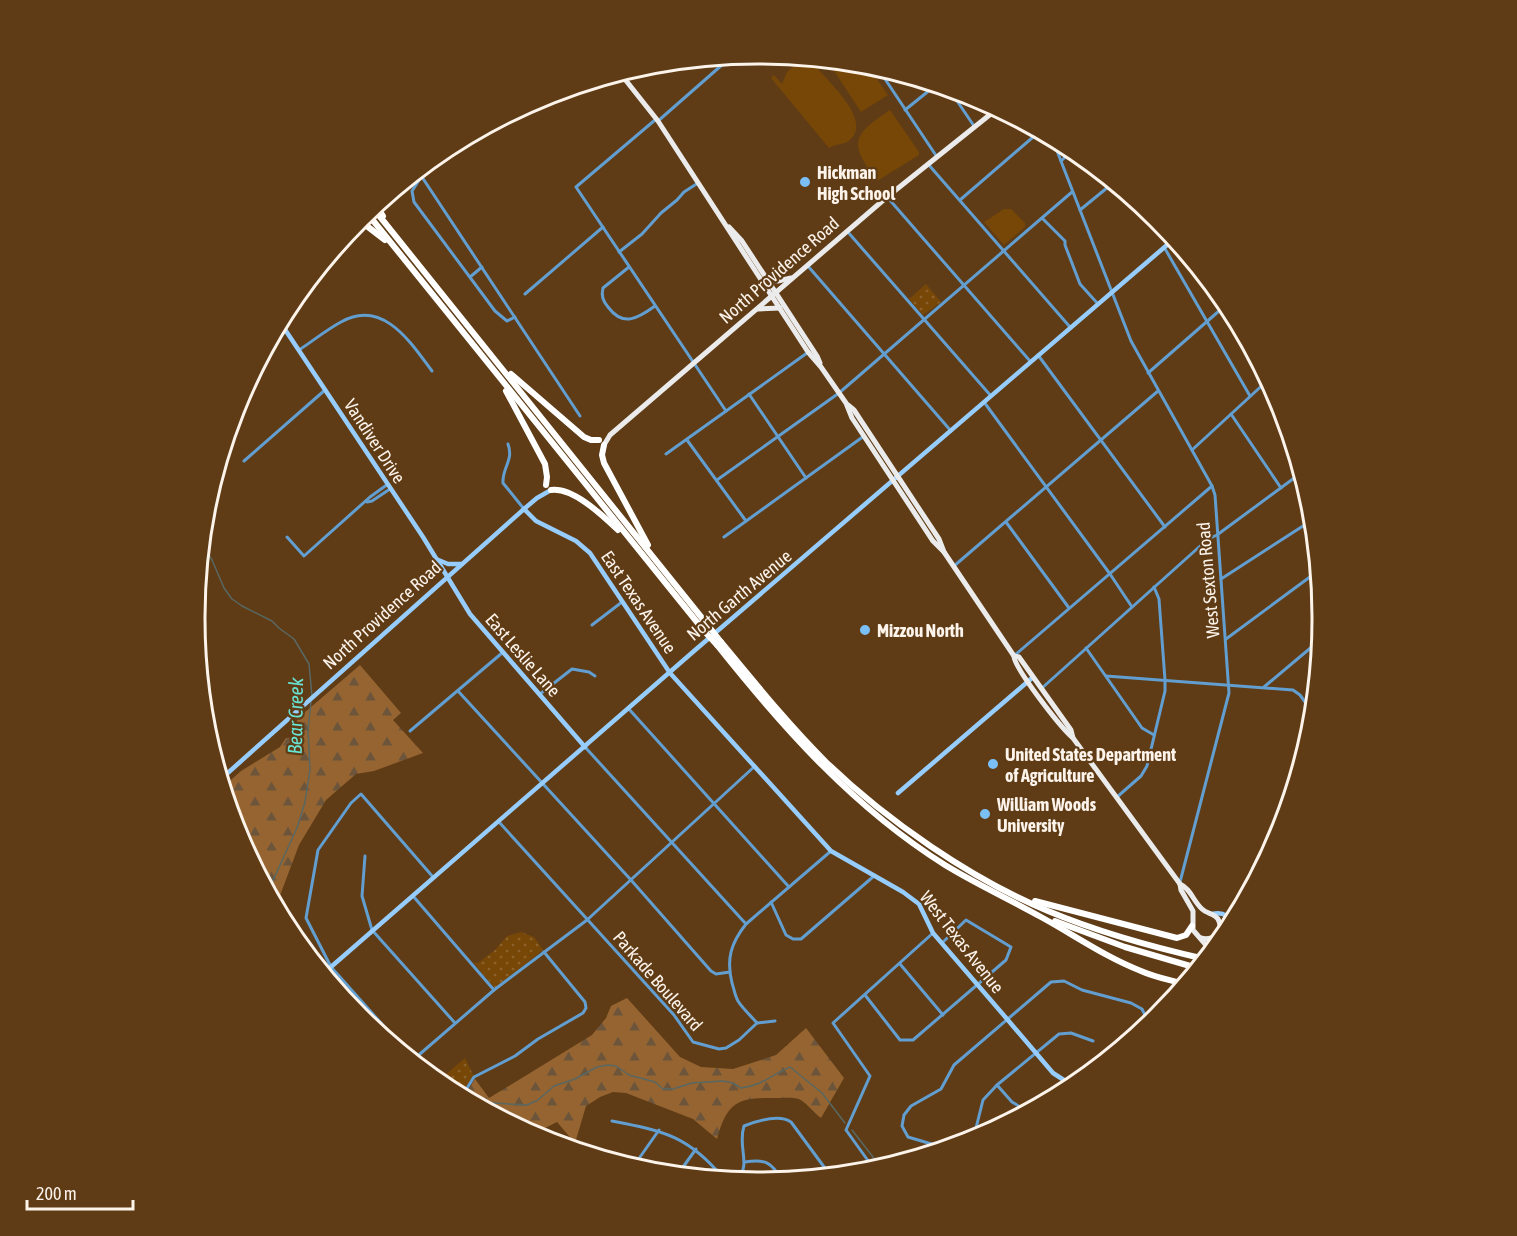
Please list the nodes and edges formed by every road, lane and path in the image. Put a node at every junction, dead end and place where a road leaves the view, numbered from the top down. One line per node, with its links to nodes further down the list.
1 (720, 66): 8 (street)
2 (885, 79): 6 (street)
3 (625, 81): 8 (main road)
4 (928, 91): 6 (street)
5 (958, 102): 9 (street)
6 (905, 110): 12 (street)
7 (989, 116): 9 (main road, North Providence Road)
8 (657, 120): 17 (main road); 30 (street)
9 (975, 128): 12 (main road, North Providence Road)
10 (1032, 138): 22 (street)
11 (1057, 153): 14 (street, West Sexton Road)
12 (937, 157): 15 (main road, North Providence Road)
13 (1065, 157): 14 (street)
14 (1060, 161): 20 (street, West Sexton Road)
15 (928, 164): 21 (main road, North Providence Road); 22 (street)
16 (422, 179): 39 (street)
17 (699, 182): 28 (main road); 36 (street)
18 (417, 183): 41 (street)
19 (1106, 188): 23 (street)
20 (1072, 192): 23 (street, West Sexton Road); 26 (street)
21 (887, 197): 31 (main road, North Providence Road); 44 (street)
22 (960, 200): 35 (street)
23 (1079, 211): 45 (street, West Sexton Road)
24 (381, 214): 32 (highway)
25 (379, 216): 32 (highway)
26 (1042, 218): 35 (street); 48 (street)
27 (373, 221): 37 (highway)
28 (728, 225): 43 (main road); 47 (main road)
29 (368, 226): 37 (highway)
30 (603, 227): 36 (street); 46 (street)
31 (847, 231): 38 (main road, North Providence Road); 54 (street)
32 (394, 234): 60 (highway)
33 (1167, 245): 34 (street, North Garth Avenue)
34 (1164, 247): 45 (street, North Garth Avenue); 55 (street)
35 (1004, 251): 44 (street); 56 (street)
36 (619, 252): 40 (street)
37 (400, 254): 67 (highway)
38 (807, 265): 42 (main road, North Providence Road); 61 (street)
39 (482, 267): 41 (street); 53 (street)
40 (629, 267): 49 (street); 49 (street)
41 (470, 277): 53 (street)
42 (793, 278): 43 (main road); 47 (main road, North Providence Road)
43 (767, 280): 47 (main road)
44 (964, 285): 54 (street); 63 (street)
45 (1111, 293): 48 (street, North Garth Avenue); 68 (street, West Sexton Road)
46 (525, 294)
47 (774, 295): 50 (main road); 51 (main road, North Providence Road); 65 (main road)
48 (1098, 304): 56 (street, North Garth Avenue)
49 (655, 306): 64 (street)
50 (780, 308): 51 (main road); 59 (main road)
51 (756, 309): 64 (main road, North Providence Road)
52 (1219, 311): 55 (street)
53 (515, 317): 80 (street)
54 (924, 320): 61 (street); 74 (street)
55 (1206, 322): 68 (street); 75 (street)
56 (1070, 327): 62 (street, North Garth Avenue)
57 (286, 330): 58 (street, Vandiver Drive)
58 (299, 350): 66 (street); 70 (street, Vandiver Drive)
59 (808, 352): 65 (main road); 73 (street)
60 (489, 353): 86 (highway); 110 (highway)
61 (884, 355): 72 (street); 81 (street)
62 (1038, 355): 63 (street, North Garth Avenue); 84 (street)
63 (1030, 362): 74 (street, North Garth Avenue)
64 (693, 363): 78 (street); 86 (main road, North Providence Road)
65 (821, 367): 72 (main road)
66 (432, 371)
67 (495, 373): 98 (highway); 108 (highway)
68 (1148, 373): 71 (street, West Sexton Road)
69 (1261, 386): 75 (street)
70 (325, 390): 90 (street); 95 (street, Vandiver Drive)
71 (1158, 391): 84 (street); 88 (street, West Sexton Road)
72 (839, 393): 77 (main road); 82 (street)
73 (749, 394): 78 (street); 82 (street)
74 (991, 396): 76 (street, North Garth Avenue)
75 (1250, 396): 79 (street)
76 (984, 402): 81 (street, North Garth Avenue); 97 (street)
77 (847, 404): 83 (main road); 93 (main road)
78 (726, 411): 85 (street)
79 (1231, 414): 88 (street); 99 (street)
80 (580, 416)
81 (951, 431): 93 (street, North Garth Avenue)
82 (778, 436): 91 (street); 94 (street)
83 (864, 436): 91 (street); 93 (main road)
84 (1101, 439): 97 (street); 103 (street)
85 (687, 440): 89 (street); 94 (street)
86 (601, 443): 110 (highway)
87 (508, 444): 100 (street)
88 (1191, 450): 96 (street, West Sexton Road)
89 (666, 454)
90 (244, 460)
91 (806, 478): 101 (street)
92 (1294, 478): 99 (street)
93 (896, 479): 112 (main road); 129 (street, North Garth Avenue)
94 (717, 480): 101 (street)
95 (389, 486): 106 (street); 109 (street, Vandiver Drive)
96 (1212, 486): 103 (street); 105 (street, West Sexton Road)
97 (1046, 487): 102 (street); 113 (street)
98 (549, 488): 100 (street, North Providence Road); 108 (highway)
99 (1281, 488): 105 (street)
100 (524, 509): 111 (street, North Providence Road); 118 (street, East Texas Avenue)
101 (746, 520): 107 (street)
102 (1006, 522): 112 (street); 119 (street)
103 (1165, 527): 113 (street)
104 (1304, 527): 116 (street)
105 (1217, 535): 116 (street, West Sexton Road); 117 (street)
106 (287, 537)
107 (724, 537)
108 (642, 554): 122 (highway)
109 (436, 559): 111 (street); 114 (street, Vandiver Drive)
110 (655, 559): 122 (highway)
111 (462, 564): 114 (street, North Providence Road)
112 (954, 566): 128 (main road)
113 (1110, 574): 119 (street); 120 (street)
114 (447, 577): 127 (street, East Leslie Lane); 146 (street, North Providence Road)
115 (1310, 577): 123 (street)
116 (1221, 579): 123 (street, West Sexton Road)
117 (1154, 587): 120 (street); 133 (street)
118 (622, 602): 121 (street); 129 (street, East Texas Avenue)
119 (1069, 608): 128 (street)
120 (1132, 608): 126 (street)
121 (592, 624)
122 (707, 630): 124 (highway, bridge)
123 (1226, 639): 134 (street, West Sexton Road)
124 (719, 644): 160 (highway); 165 (highway)
125 (1311, 647): 135 (street)
126 (1086, 648): 131 (street); 136 (street)
127 (502, 652): 137 (street); 138 (street, East Leslie Lane)
128 (1014, 656): 132 (main road)
129 (670, 674): 140 (street, North Garth Avenue); 145 (street, West Texas Avenue)
130 (595, 676): 138 (street)
131 (1106, 676): 133 (street); 142 (street)
132 (1030, 679): 136 (main road); 143 (main road); 148 (street)
133 (1166, 680): 134 (street); 142 (street)
134 (1229, 685): 135 (street); 158 (street, West Sexton Road)
135 (1264, 687): 139 (street)
136 (1040, 689): 143 (main road)
137 (459, 691): 141 (street); 147 (street)
138 (540, 694): 144 (street, East Leslie Lane)
139 (1305, 703)
140 (628, 708): 144 (street, North Garth Avenue); 150 (street)
141 (410, 731)
142 (1154, 735): 149 (street)
143 (1073, 738): 149 (main road)
144 (585, 747): 147 (street, North Garth Avenue); 152 (street)
145 (755, 766): 150 (street); 153 (street, West Texas Avenue)
146 (228, 773)
147 (543, 784): 151 (street, North Garth Avenue); 157 (street)
148 (898, 793)
149 (1116, 797): 158 (main road)
150 (714, 804): 152 (street); 159 (street)
151 (499, 822): 156 (street, North Garth Avenue); 166 (street, Parkade Boulevard)
152 (672, 844): 157 (street); 167 (street)
153 (831, 851): 155 (street, West Texas Avenue); 159 (street)
154 (365, 856): 170 (street)
155 (874, 876): 162 (street); 171 (street, West Texas Avenue)
156 (433, 877): 161 (street, North Garth Avenue); 180 (street)
157 (631, 880): 166 (street); 181 (street)
158 (1180, 884): 163 (main road); 168 (main road)
159 (789, 887): 162 (street)
160 (1009, 892): 168 (highway); 177 (highway)
161 (411, 895): 170 (street, North Garth Avenue); 184 (street)
162 (771, 901): 167 (street)
163 (1210, 913): 164 (street); 168 (main road); 169 (main road)
164 (1226, 915)
165 (1040, 916): 179 (highway); 182 (highway)
166 (587, 920): 176 (street); 192 (street, Parkade Boulevard)
167 (746, 924): 181 (street)
168 (1193, 924): 172 (main road)
169 (1218, 927)
170 (372, 930): 180 (street, North Garth Avenue); 191 (street)
171 (933, 933): 174 (street, West Texas Avenue); 178 (street)
172 (1201, 938): 173 (main road); 175 (main road)
173 (1210, 939)
174 (942, 943): 183 (street, West Texas Avenue); 183 (street)
175 (1205, 945)
176 (544, 952): 184 (street); 198 (street)
177 (1197, 957)
178 (900, 964): 185 (street); 188 (street)
179 (1189, 966)
180 (331, 967): 186 (street)
181 (730, 972): 192 (street)
182 (1176, 982)
183 (977, 984): 188 (street); 189 (street, West Texas Avenue)
184 (495, 990): 191 (street)
185 (865, 995): 188 (street); 206 (street)
186 (373, 1014)
187 (1144, 1014): 189 (street)
188 (943, 1016)
189 (1007, 1019): 194 (street, West Texas Avenue); 203 (street)
190 (775, 1021): 192 (street)
191 (455, 1023): 195 (street)
192 (757, 1023)
193 (1093, 1041): 194 (street)
194 (1036, 1053): 196 (street, West Texas Avenue); 197 (street)
195 (419, 1055)
196 (1063, 1080)
197 (997, 1085): 199 (street); 201 (street)
198 (467, 1088)
199 (1019, 1106)
200 (612, 1121): 202 (street)
201 (976, 1126)
202 (658, 1130): 204 (street); 205 (street)
203 (931, 1144)
204 (696, 1149): 208 (street); 210 (street)
205 (639, 1158)
206 (868, 1161)
207 (745, 1162): 209 (street); 211 (street); 212 (street)
208 (683, 1167)
209 (825, 1168)
210 (715, 1169)
211 (742, 1171)
212 (775, 1171)

